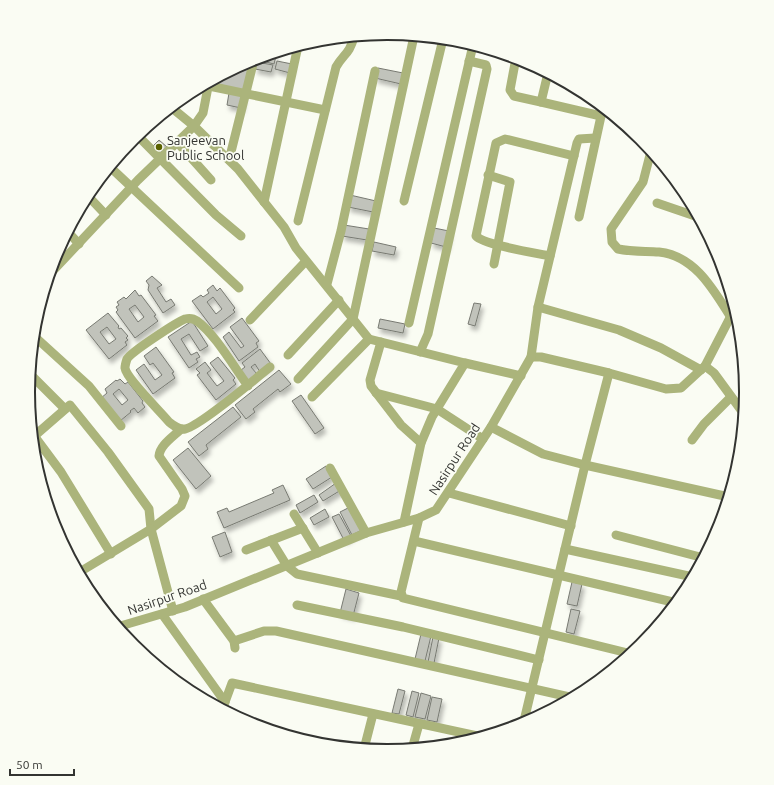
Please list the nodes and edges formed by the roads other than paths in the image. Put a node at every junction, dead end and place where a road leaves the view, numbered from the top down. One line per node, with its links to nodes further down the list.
1 (413, 41): 53 (street)
2 (352, 43): 16 (street)
3 (442, 45): 33 (street)
4 (472, 51): 6 (street)
5 (297, 52): 14 (street)
6 (469, 61): 55 (street); 59 (street)
7 (515, 64): 15 (street)
8 (252, 67): 13 (street)
9 (375, 71): 48 (street)
10 (547, 79): 15 (street)
11 (215, 86): 13 (street)
12 (208, 90): 20 (street)
13 (246, 93): 14 (street); 27 (street)
14 (285, 102): 16 (street); 34 (street)
15 (541, 102): 17 (street)
16 (325, 110): 39 (street)
17 (597, 110)
18 (176, 111): 20 (street)
19 (601, 113): 21 (street)
20 (194, 126): 23 (street); 27 (street)
21 (595, 138): 24 (street, Nasirpur Road); 38 (street)
22 (142, 140): 26 (street)
23 (177, 142): 26 (street); 30 (street)
24 (574, 156): 29 (street); 44 (street, Nasirpur Road)
25 (649, 157): 52 (street)
26 (160, 160): 31 (street); 41 (street)
27 (229, 160): 34 (street)
28 (114, 171): 31 (street)
29 (488, 175): 43 (street); 43 (street)
30 (211, 180)
31 (131, 188): 37 (street); 49 (street)
32 (92, 200): 37 (street)
33 (404, 201)
34 (264, 202): 45 (street)
35 (657, 203): 36 (street)
36 (690, 213)
37 (106, 215): 42 (street)
38 (579, 217)
39 (298, 221)
40 (72, 236): 42 (street)
41 (241, 236)
42 (79, 244): 46 (street)
43 (498, 244): 44 (street); 47 (street)
44 (550, 256): 51 (street, Nasirpur Road)
45 (306, 262): 48 (street); 54 (street)
46 (60, 264)
47 (494, 264)
48 (327, 284): 50 (street)
49 (239, 288)
50 (339, 300): 53 (street); 60 (street)
51 (538, 307): 61 (street, Nasirpur Road); 64 (street)
52 (730, 316): 64 (street)
53 (353, 319): 56 (street); 67 (street)
54 (250, 320)
55 (409, 323)
56 (369, 339): 58 (street); 71 (street)
57 (39, 341): 76 (street)
58 (381, 342): 59 (street); 70 (street)
59 (420, 352): 62 (street)
60 (288, 356)
61 (531, 357): 65 (street); 66 (street, Nasirpur Road)
62 (465, 363): 66 (street); 75 (street)
63 (270, 367): 69 (street)
64 (703, 368): 65 (street); 72 (street)
65 (609, 373): 84 (street)
66 (521, 376): 77 (street, Nasirpur Road)
67 (298, 379)
68 (36, 380): 74 (street)
69 (248, 386): 78 (street); 78 (street)
70 (376, 393): 75 (street); 82 (street)
71 (312, 397)
72 (730, 398): 73 (street); 81 (street)
73 (738, 408)
74 (65, 409): 79 (street); 93 (street)
75 (437, 409): 80 (street); 82 (street)
76 (121, 426)
77 (491, 427): 80 (street, Nasirpur Road); 84 (street)
78 (181, 429): 93 (street)
79 (37, 432)
80 (482, 439): 86 (street, Nasirpur Road)
81 (692, 440)
82 (421, 443): 90 (street)
83 (39, 444): 101 (street)
84 (585, 465): 87 (street); 91 (street)
85 (330, 468): 94 (street)
86 (449, 493): 89 (street, Nasirpur Road); 91 (street)
87 (724, 495)
88 (294, 514): 92 (street)
89 (419, 518): 90 (street, Nasirpur Road); 97 (street)
90 (404, 522): 94 (street, Nasirpur Road)
91 (571, 526): 98 (street)
92 (303, 528): 96 (street); 100 (street)
93 (151, 529): 101 (street); 111 (street)
94 (366, 533): 100 (street, Nasirpur Road)
95 (616, 535): 102 (street)
96 (271, 540): 99 (street); 103 (street)
97 (414, 541): 105 (street); 107 (street)
98 (565, 549): 105 (street); 106 (street)
99 (246, 550)
100 (318, 553): 103 (street, Nasirpur Road)
101 (111, 554): 104 (street)
102 (699, 557)
103 (287, 566): 107 (street); 108 (street, Nasirpur Road)
104 (83, 570)
105 (559, 576): 109 (street); 114 (street)
106 (688, 576)
107 (401, 596): 114 (street)
108 (203, 599): 111 (street, Nasirpur Road); 117 (street)
109 (670, 601)
110 (296, 605): 116 (street)
111 (174, 611): 112 (street, Nasirpur Road)
112 (162, 614): 113 (street, Nasirpur Road); 119 (street)
113 (122, 625)
114 (545, 634): 115 (street); 116 (street)
115 (624, 652)
116 (539, 660): 117 (street)
117 (533, 689): 118 (street); 122 (street)
118 (565, 696)
119 (222, 703)
120 (225, 704): 121 (street)
121 (373, 714): 123 (street); 125 (street)
122 (525, 716)
123 (419, 724): 124 (street); 126 (street)
124 (471, 735)
125 (365, 744)
126 (414, 744)

